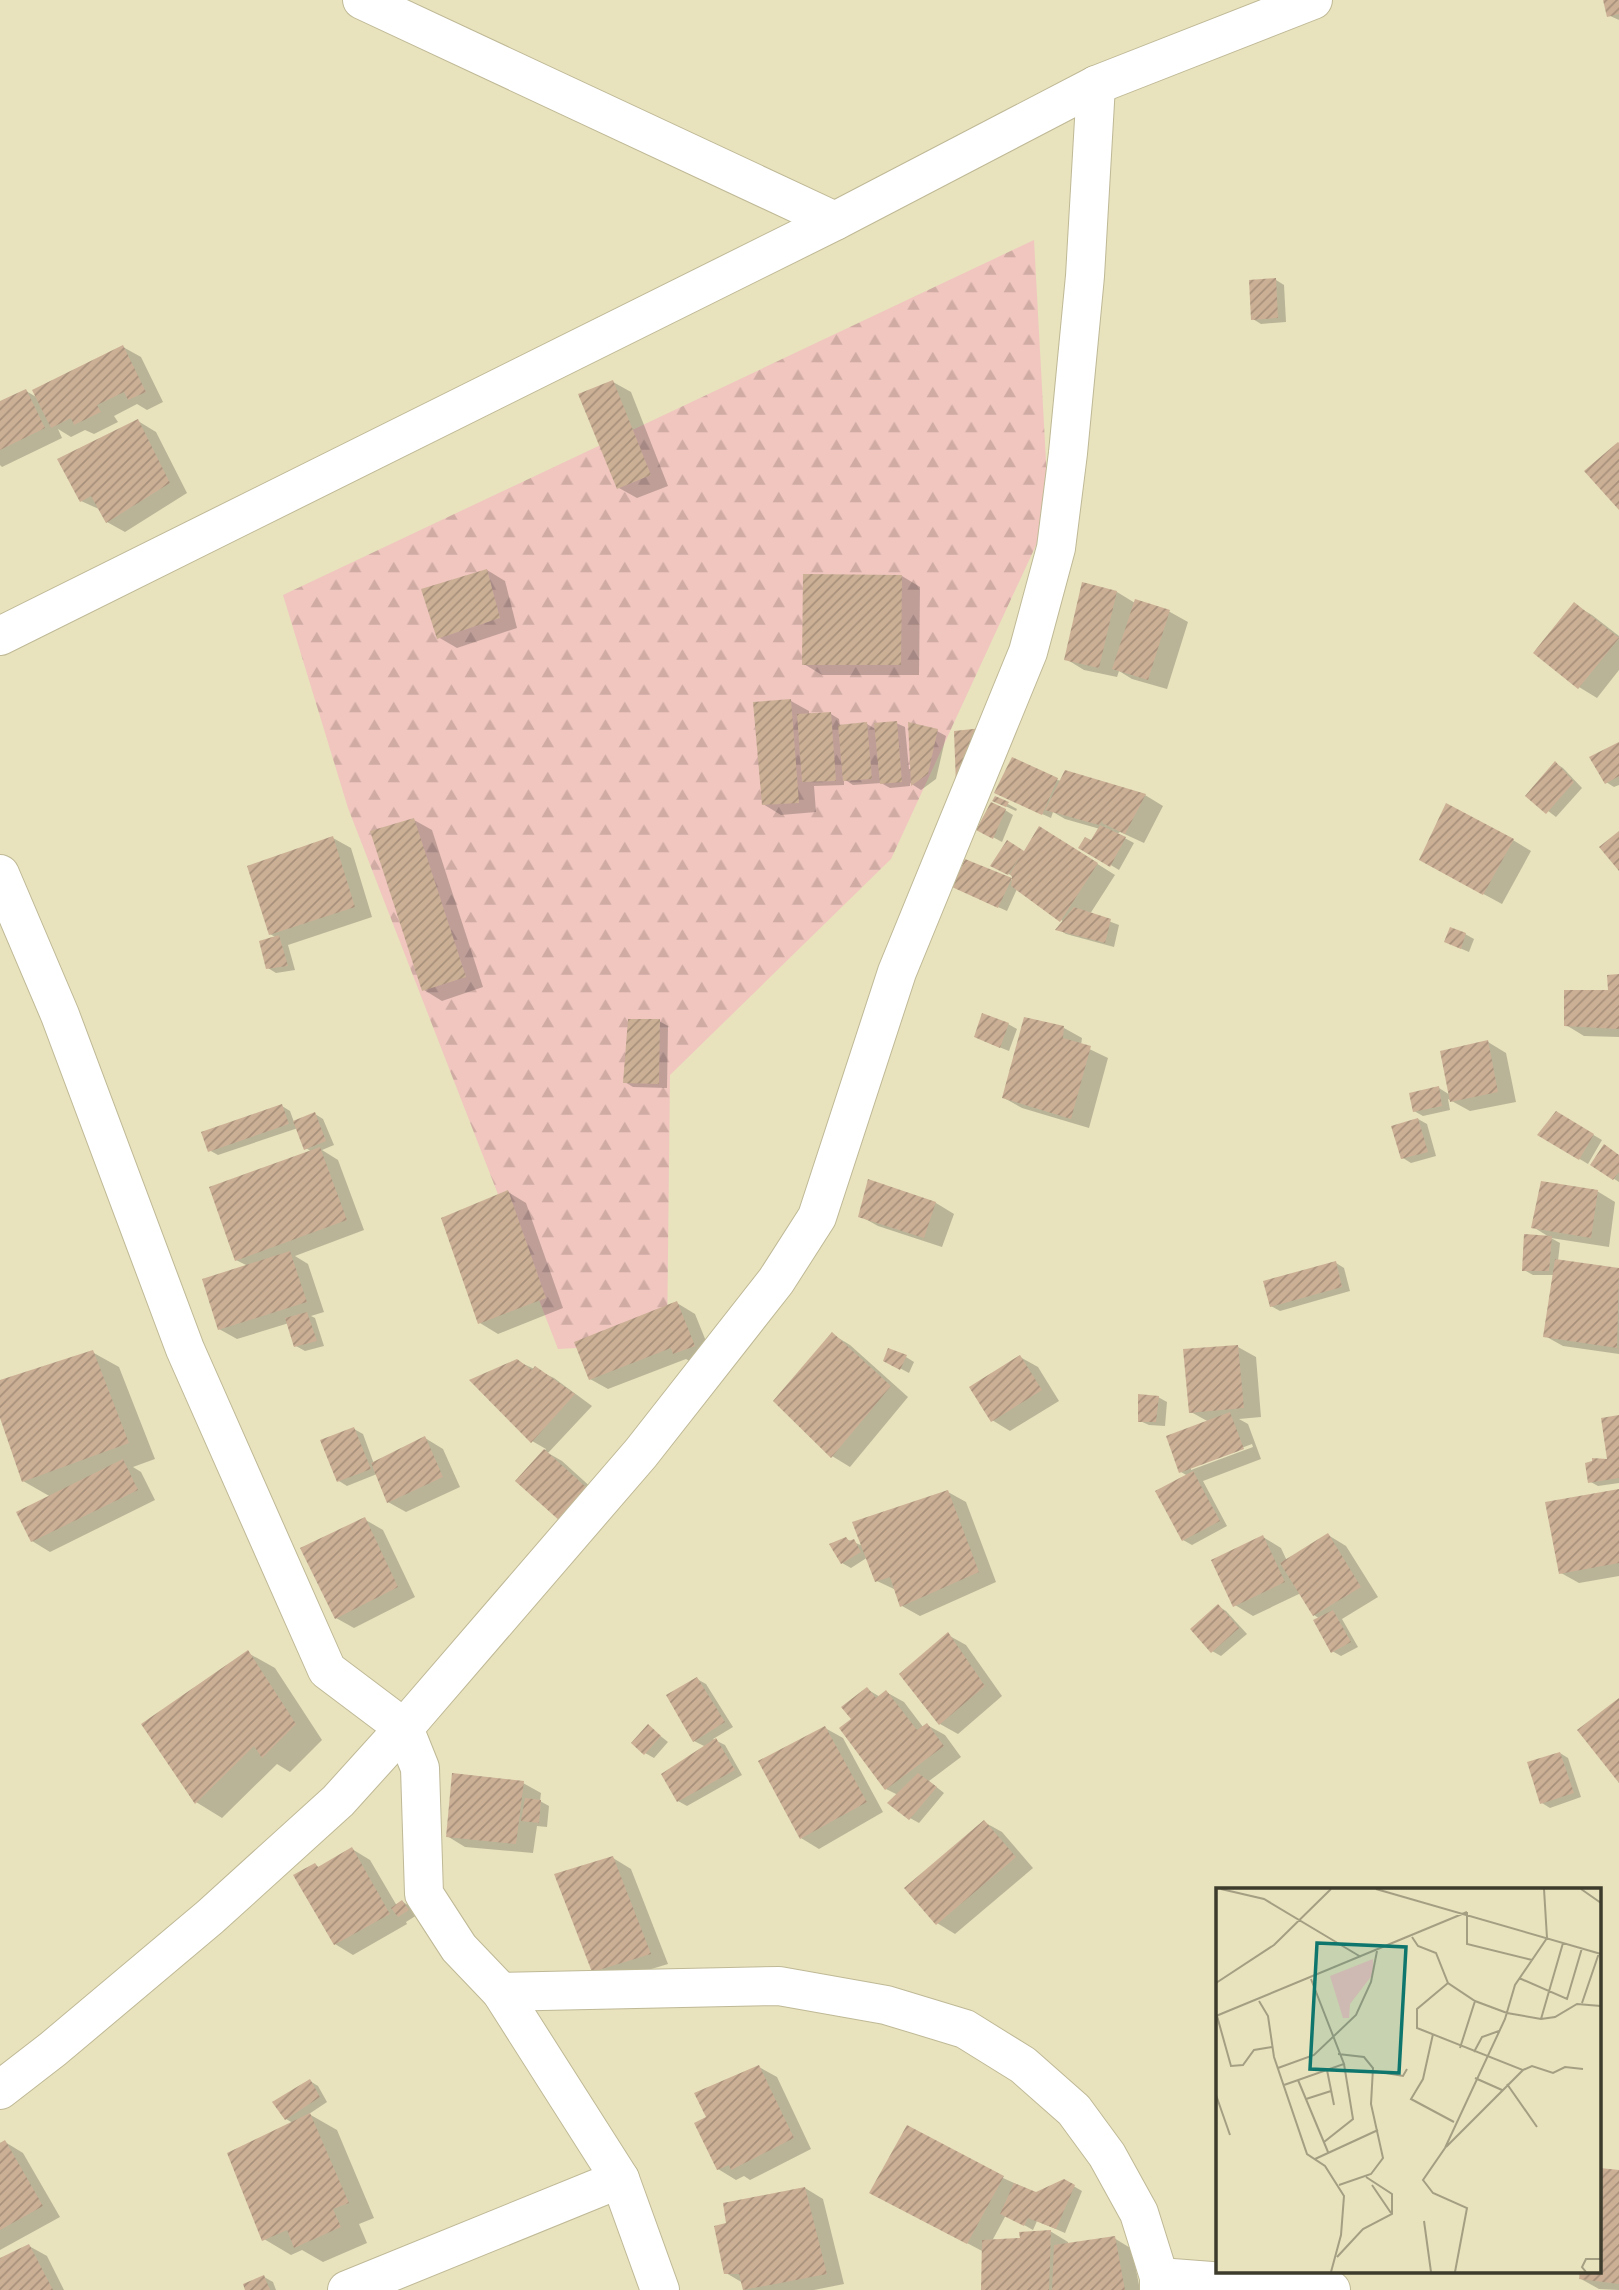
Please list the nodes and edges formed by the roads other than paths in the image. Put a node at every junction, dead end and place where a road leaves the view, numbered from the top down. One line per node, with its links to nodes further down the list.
1 (362, 0): 4 (street)
2 (1308, 2): 3 (street)
3 (1096, 85): 4 (street); 7 (street)
4 (835, 221): 5 (street)
5 (0, 636)
6 (0, 874): 7 (street)
7 (404, 1728): 8 (street); 9 (street)
8 (501, 1992): 10 (street); 11 (street)
9 (0, 2090)
10 (620, 2179): 12 (street); 13 (street)
11 (1159, 2284): 14 (street)
12 (346, 2290)
13 (660, 2290)
14 (1331, 2290)

